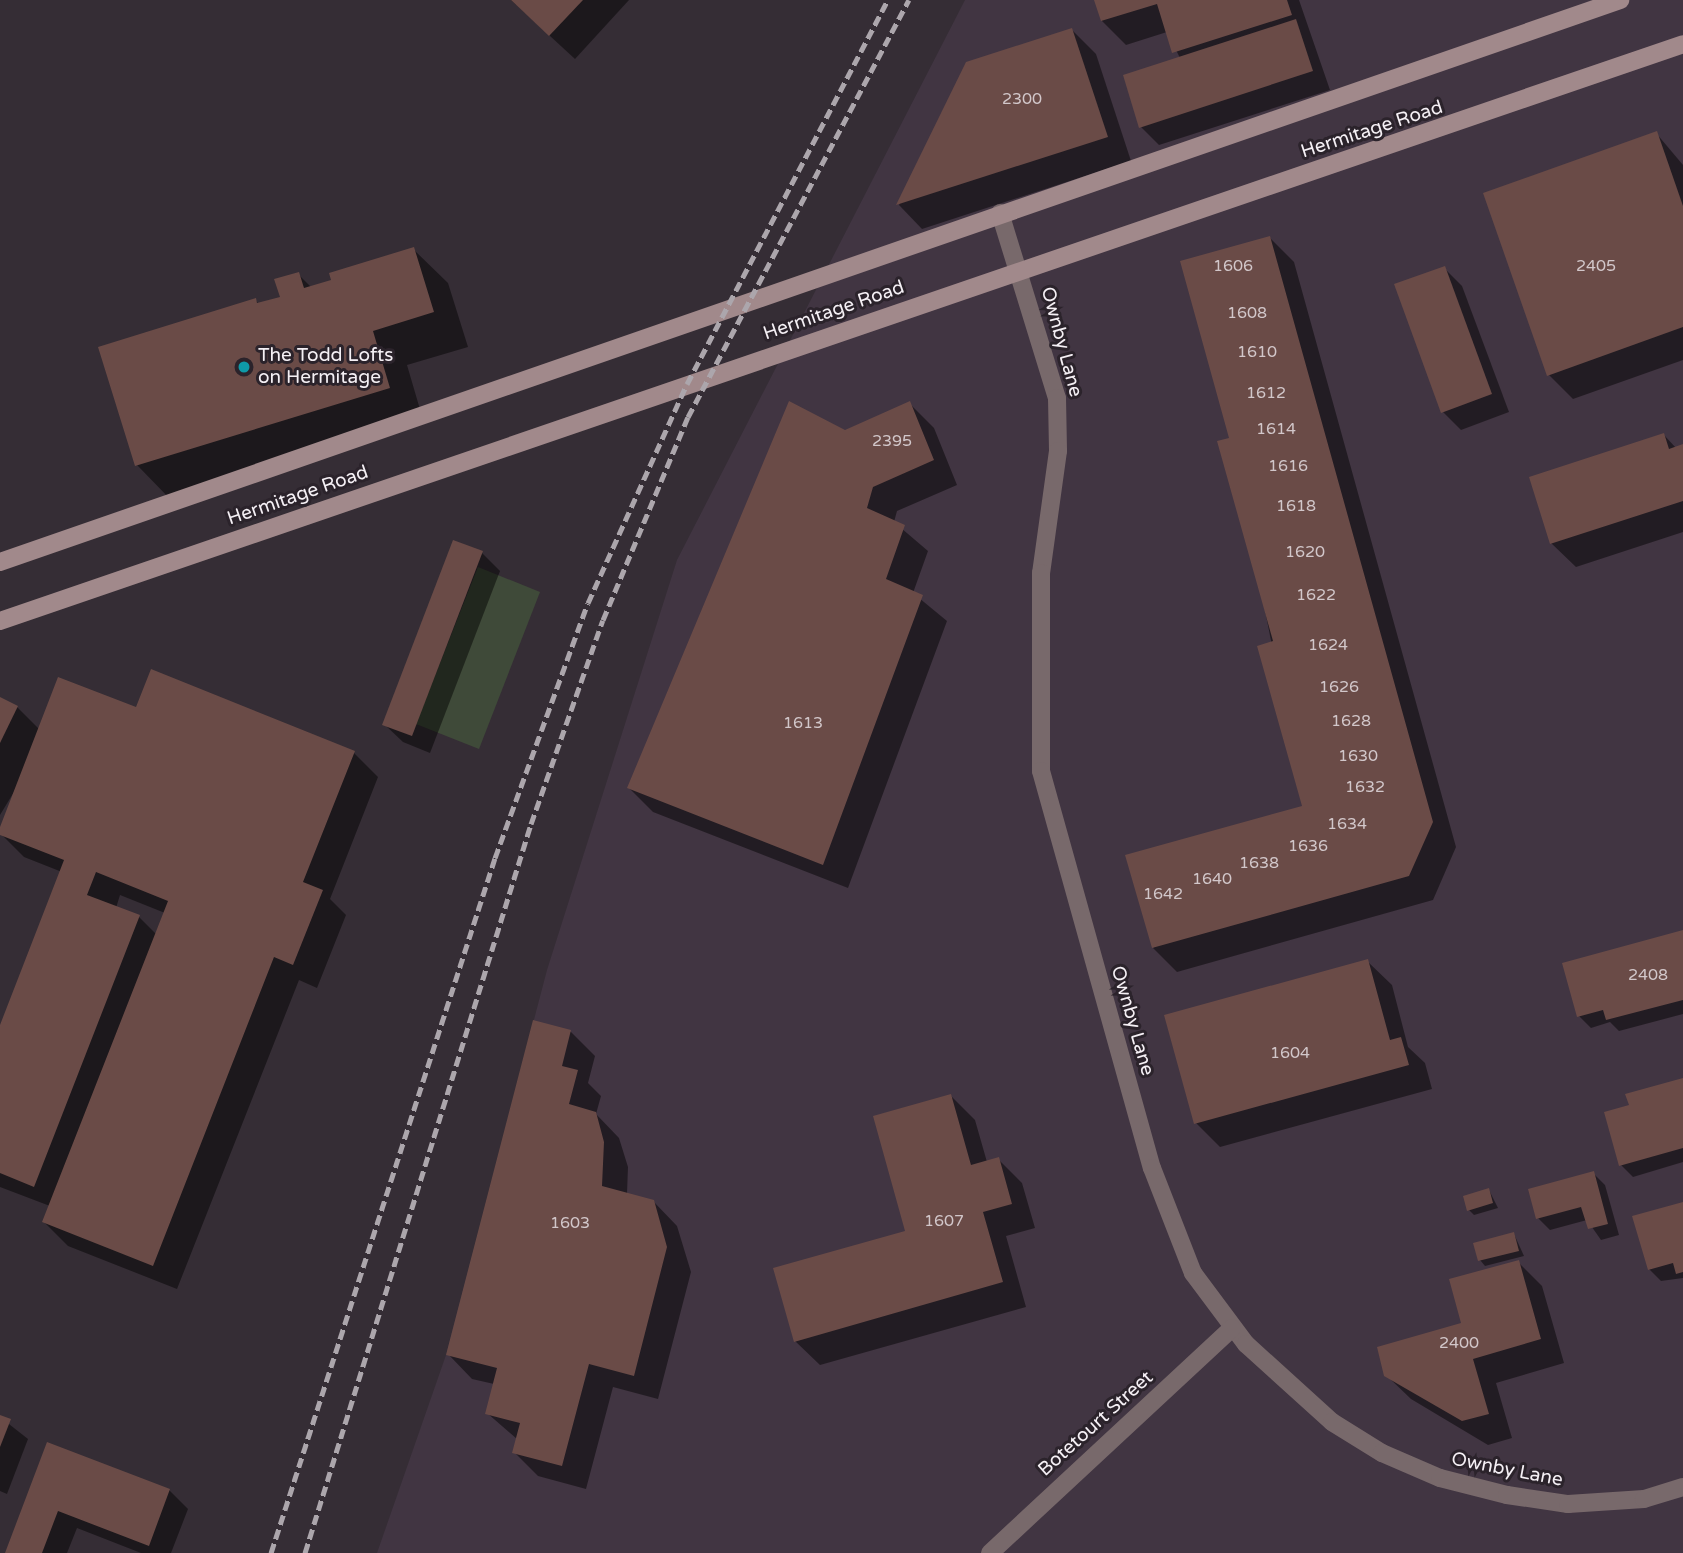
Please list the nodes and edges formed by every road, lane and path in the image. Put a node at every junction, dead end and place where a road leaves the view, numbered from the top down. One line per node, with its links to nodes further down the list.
1 (1620, 0): 3 (street, Hermitage Road)
2 (1683, 44): 4 (street, Hermitage Road)
3 (1000, 213): 4 (street, Ownby Lane); 5 (street, Hermitage Road)
4 (1019, 269): 6 (street, Hermitage Road); 7 (street, Ownby Lane)
5 (0, 562)
6 (0, 621)
7 (1232, 1328): 8 (street, Ownby Lane); 9 (street, Botetourt Street)
8 (1683, 1487)
9 (990, 1553)

